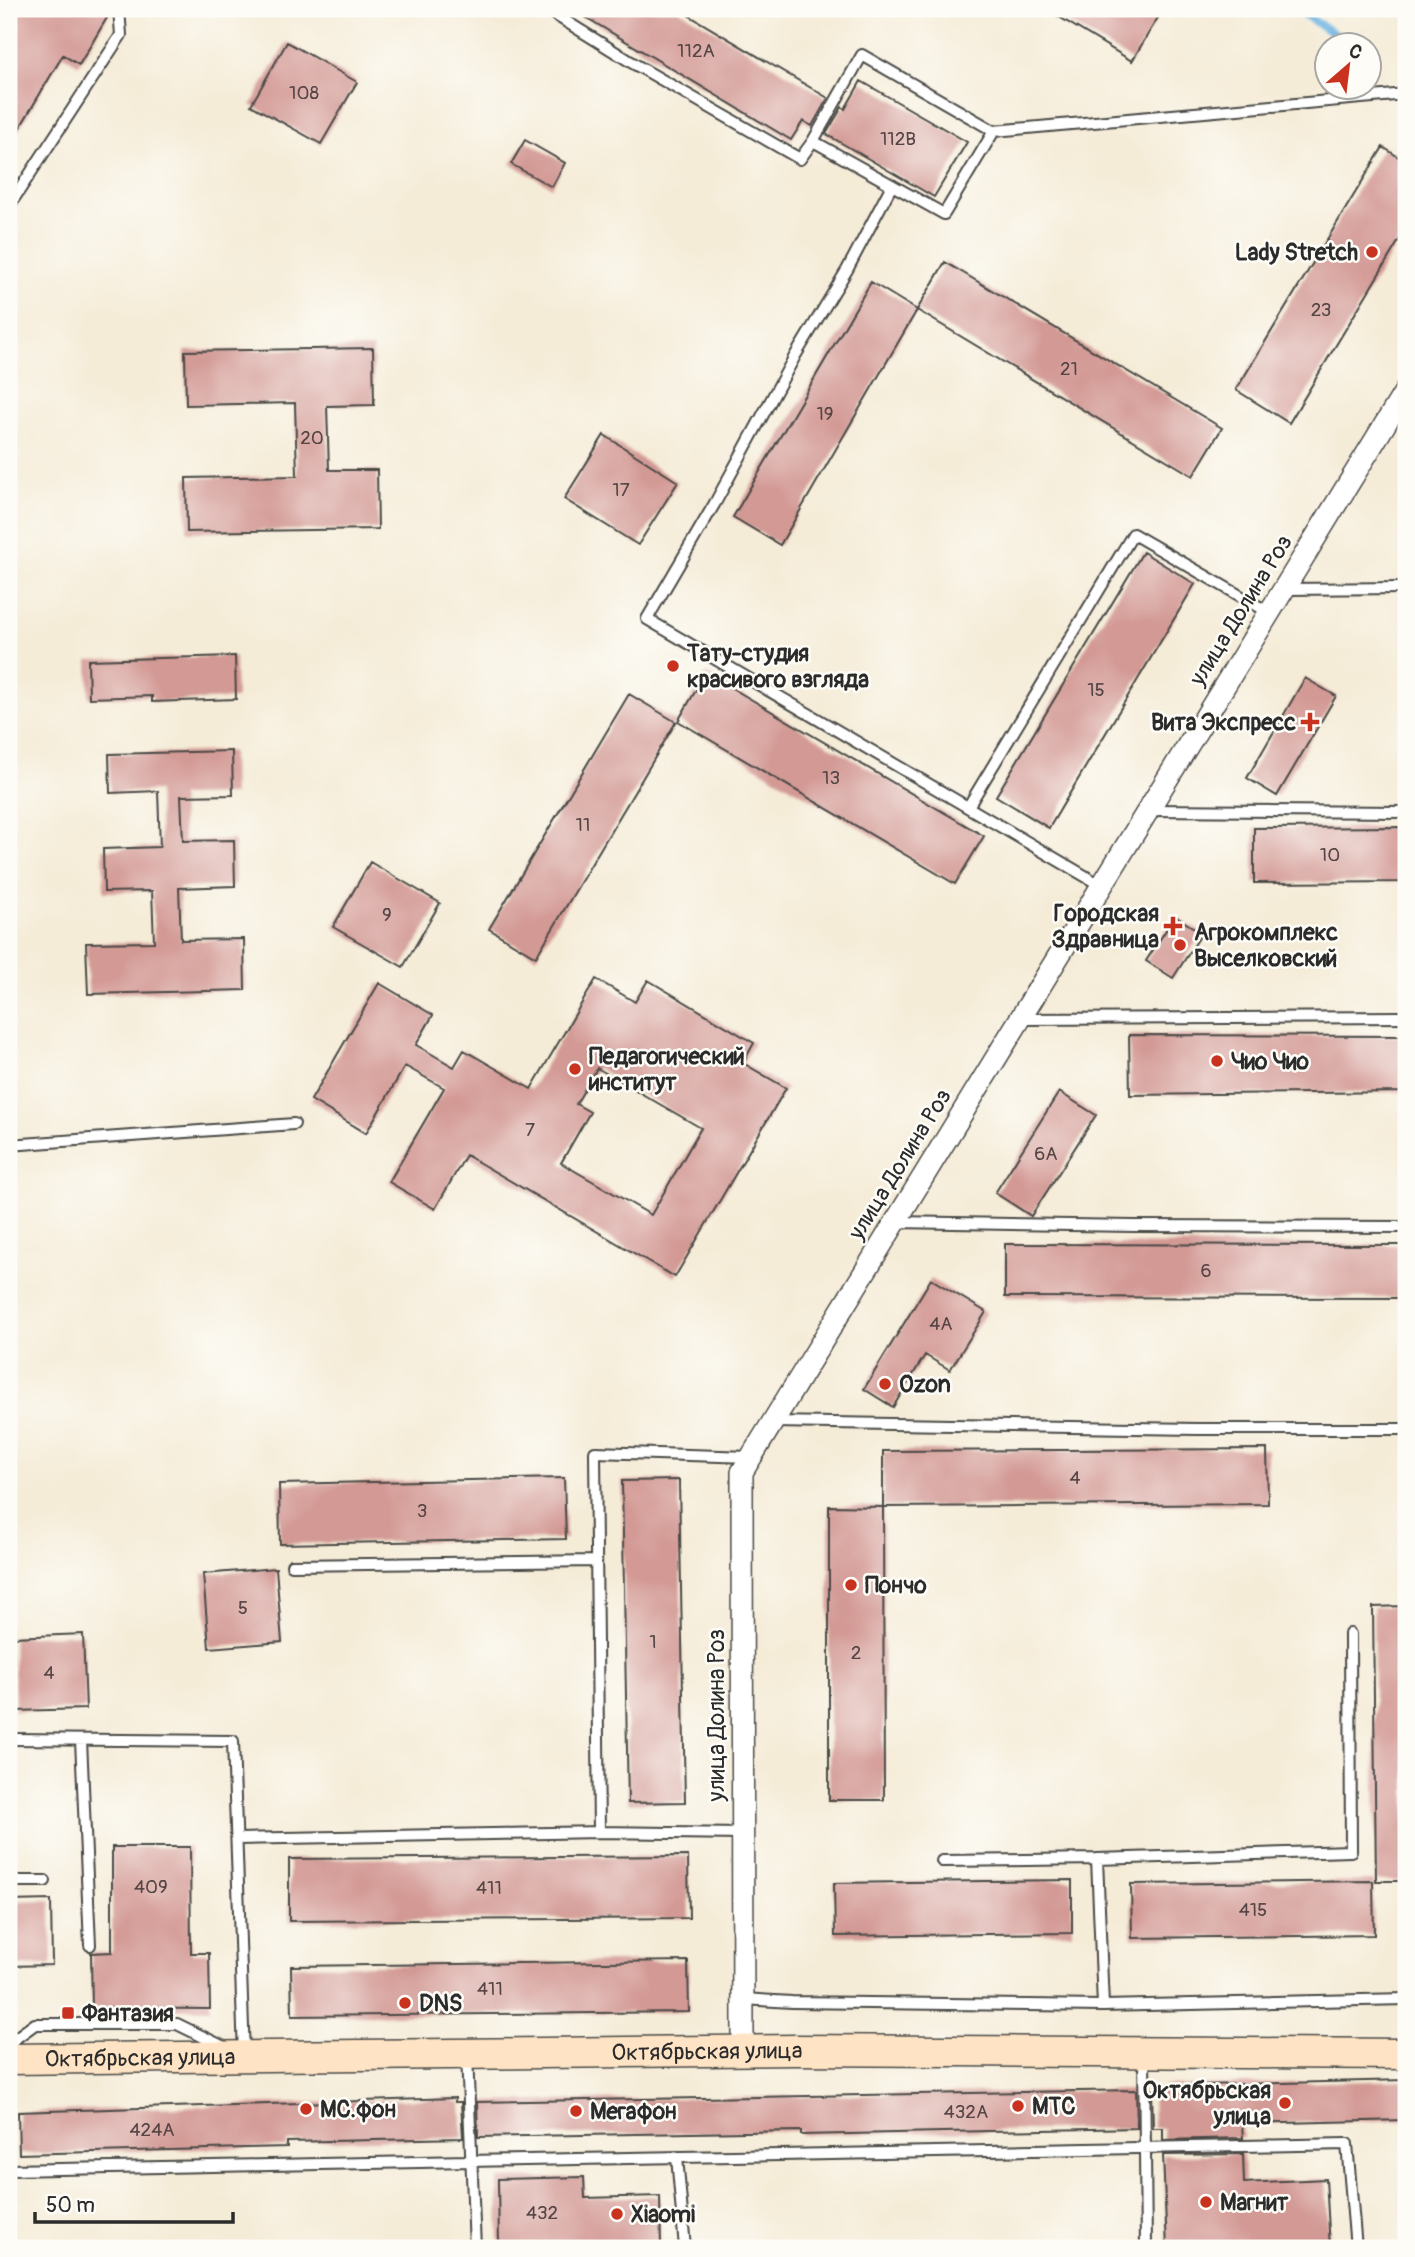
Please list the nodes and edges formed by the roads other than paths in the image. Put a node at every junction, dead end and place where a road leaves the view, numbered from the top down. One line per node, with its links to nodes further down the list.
1 (120, 9): 7 (lane)
2 (545, 9): 5 (lane)
3 (1406, 94): 4 (lane)
4 (994, 131): 5 (lane); 6 (lane)
5 (813, 141): 6 (lane)
6 (892, 185): 12 (lane)
7 (9, 206)
8 (1406, 390): 10 (street, улица Долина Роз)
9 (1406, 588): 10 (lane)
10 (1284, 589): 11 (street, улица Долина Роз)
11 (1269, 613): 12 (lane); 13 (street, улица Долина Роз)
12 (968, 807): 15 (lane)
13 (1149, 810): 14 (lane); 15 (street, улица Долина Роз)
14 (1406, 812)
15 (1102, 886): 17 (street, улица Долина Роз)
16 (1406, 1017): 17 (lane)
17 (1020, 1019): 20 (street, улица Долина Роз)
18 (294, 1124): 19 (lane)
19 (9, 1145)
20 (895, 1222): 21 (lane); 22 (street, улица Долина Роз)
21 (1406, 1227)
22 (773, 1422): 23 (lane); 24 (street, улица Долина Роз)
23 (1406, 1429)
24 (751, 1457): 25 (lane); 31 (street, улица Долина Роз)
25 (596, 1561): 26 (lane); 30 (lane)
26 (292, 1564)
27 (1350, 1634): 33 (lane)
28 (9, 1740): 29 (lane)
29 (81, 1740): 32 (lane); 37 (lane)
30 (599, 1832): 31 (lane); 32 (lane)
31 (742, 1834): 38 (street, улица Долина Роз)
32 (237, 1839): 46 (lane)
33 (1097, 1859): 34 (lane); 40 (lane)
34 (942, 1861)
35 (9, 1881): 36 (lane)
36 (45, 1881)
37 (90, 1945)
38 (743, 1999): 40 (lane); 42 (street, улица Долина Роз)
39 (1406, 1999): 40 (lane)
40 (1103, 2006)
41 (9, 2043): 46 (lane)
42 (743, 2052): 43 (main road, Октябрьская улица); 45 (main road, Октябрьская улица)
43 (1144, 2053): 44 (main road, Октябрьская улица); 48 (lane)
44 (1406, 2054)
45 (467, 2055): 46 (main road, Октябрьская улица); 50 (lane)
46 (244, 2057): 47 (main road, Октябрьская улица)
47 (9, 2059)
48 (1145, 2148): 49 (lane); 54 (lane); 55 (lane)
49 (677, 2157): 50 (lane); 53 (lane)
50 (471, 2161): 51 (lane); 52 (lane)
51 (9, 2169)
52 (475, 2248)
53 (685, 2248)
54 (1146, 2248)
55 (1356, 2248)

